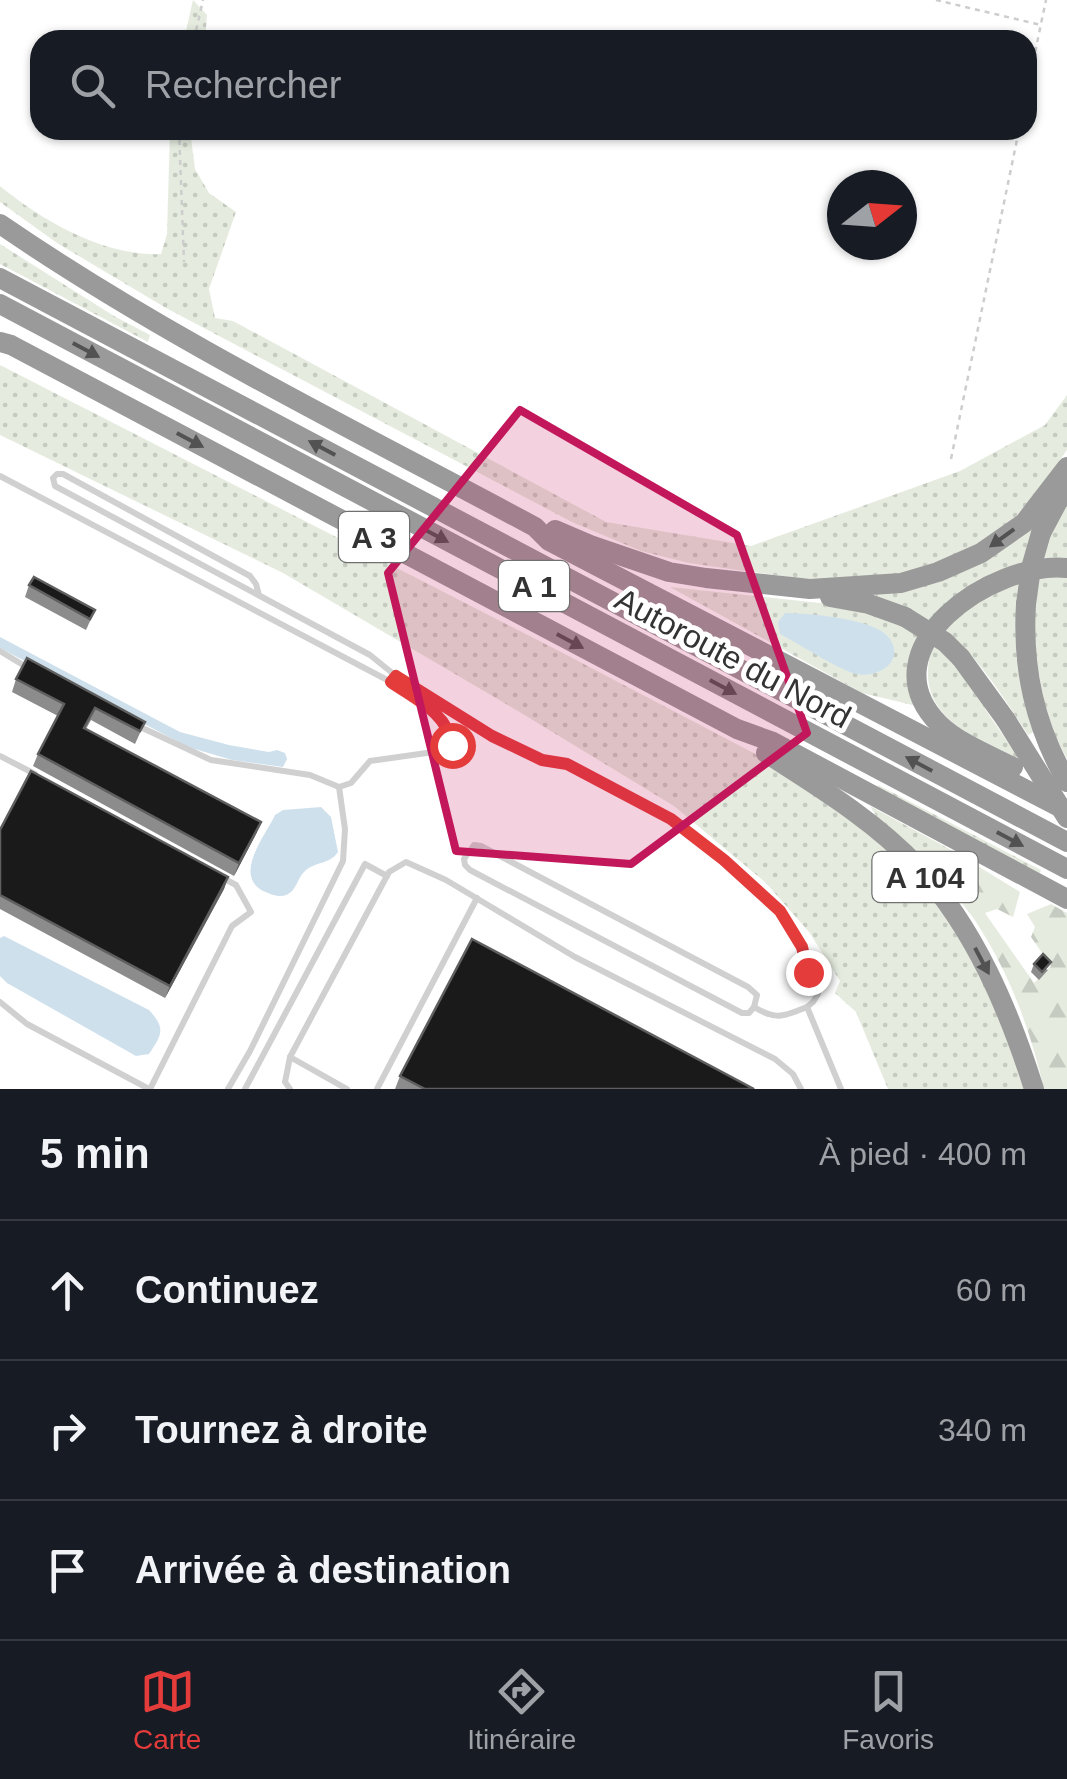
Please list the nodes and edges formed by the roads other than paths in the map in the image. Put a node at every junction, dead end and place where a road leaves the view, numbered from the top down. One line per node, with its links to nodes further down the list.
1 (0, 224): 8 (highway, A 3)
2 (0, 278): 23 (highway, Autoroute du Nord / A 1, one-way to 2)
3 (0, 304): 24 (highway, Autoroute du Nord / A 1, one-way to 24)
4 (4, 340): 16 (highway, A 3, one-way to 16)
5 (1067, 467): 10 (highway, one-way to 10)
6 (0, 476): 14 (lane)
7 (1067, 484): 19 (highway, bridge)
8 (536, 526): 10 (highway); 22 (highway, A 3)
9 (1067, 568): 21 (highway)
10 (810, 589): 22 (highway, bridge)
11 (259, 595): 11 (lane); 14 (lane)
12 (0, 651): 13 (lane)
13 (34, 671)
14 (393, 679): 20 (lane); 31 (lane)
15 (129, 722): 20 (lane)
16 (737, 729): 28 (highway, A 3); 41 (highway, A 104, one-way to 41)
17 (0, 756): 18 (lane)
18 (48, 781)
19 (1067, 782)
20 (339, 787): 34 (lane)
21 (1067, 796)
22 (1067, 815)
23 (1067, 842)
24 (1067, 869)
25 (218, 876): 33 (lane)
26 (387, 876): 27 (lane); 32 (lane); 35 (lane)
27 (477, 898): 38 (lane); 39 (lane)
28 (1067, 899)
29 (0, 1002): 33 (lane)
30 (754, 1007): 30 (lane); 31 (lane)
31 (806, 1007): 40 (lane)
32 (290, 1057): 36 (lane); 37 (lane)
33 (150, 1089)
34 (228, 1089)
35 (245, 1089)
36 (290, 1089)
37 (347, 1089)
38 (377, 1089)
39 (801, 1089)
40 (841, 1089)
41 (1034, 1089)

